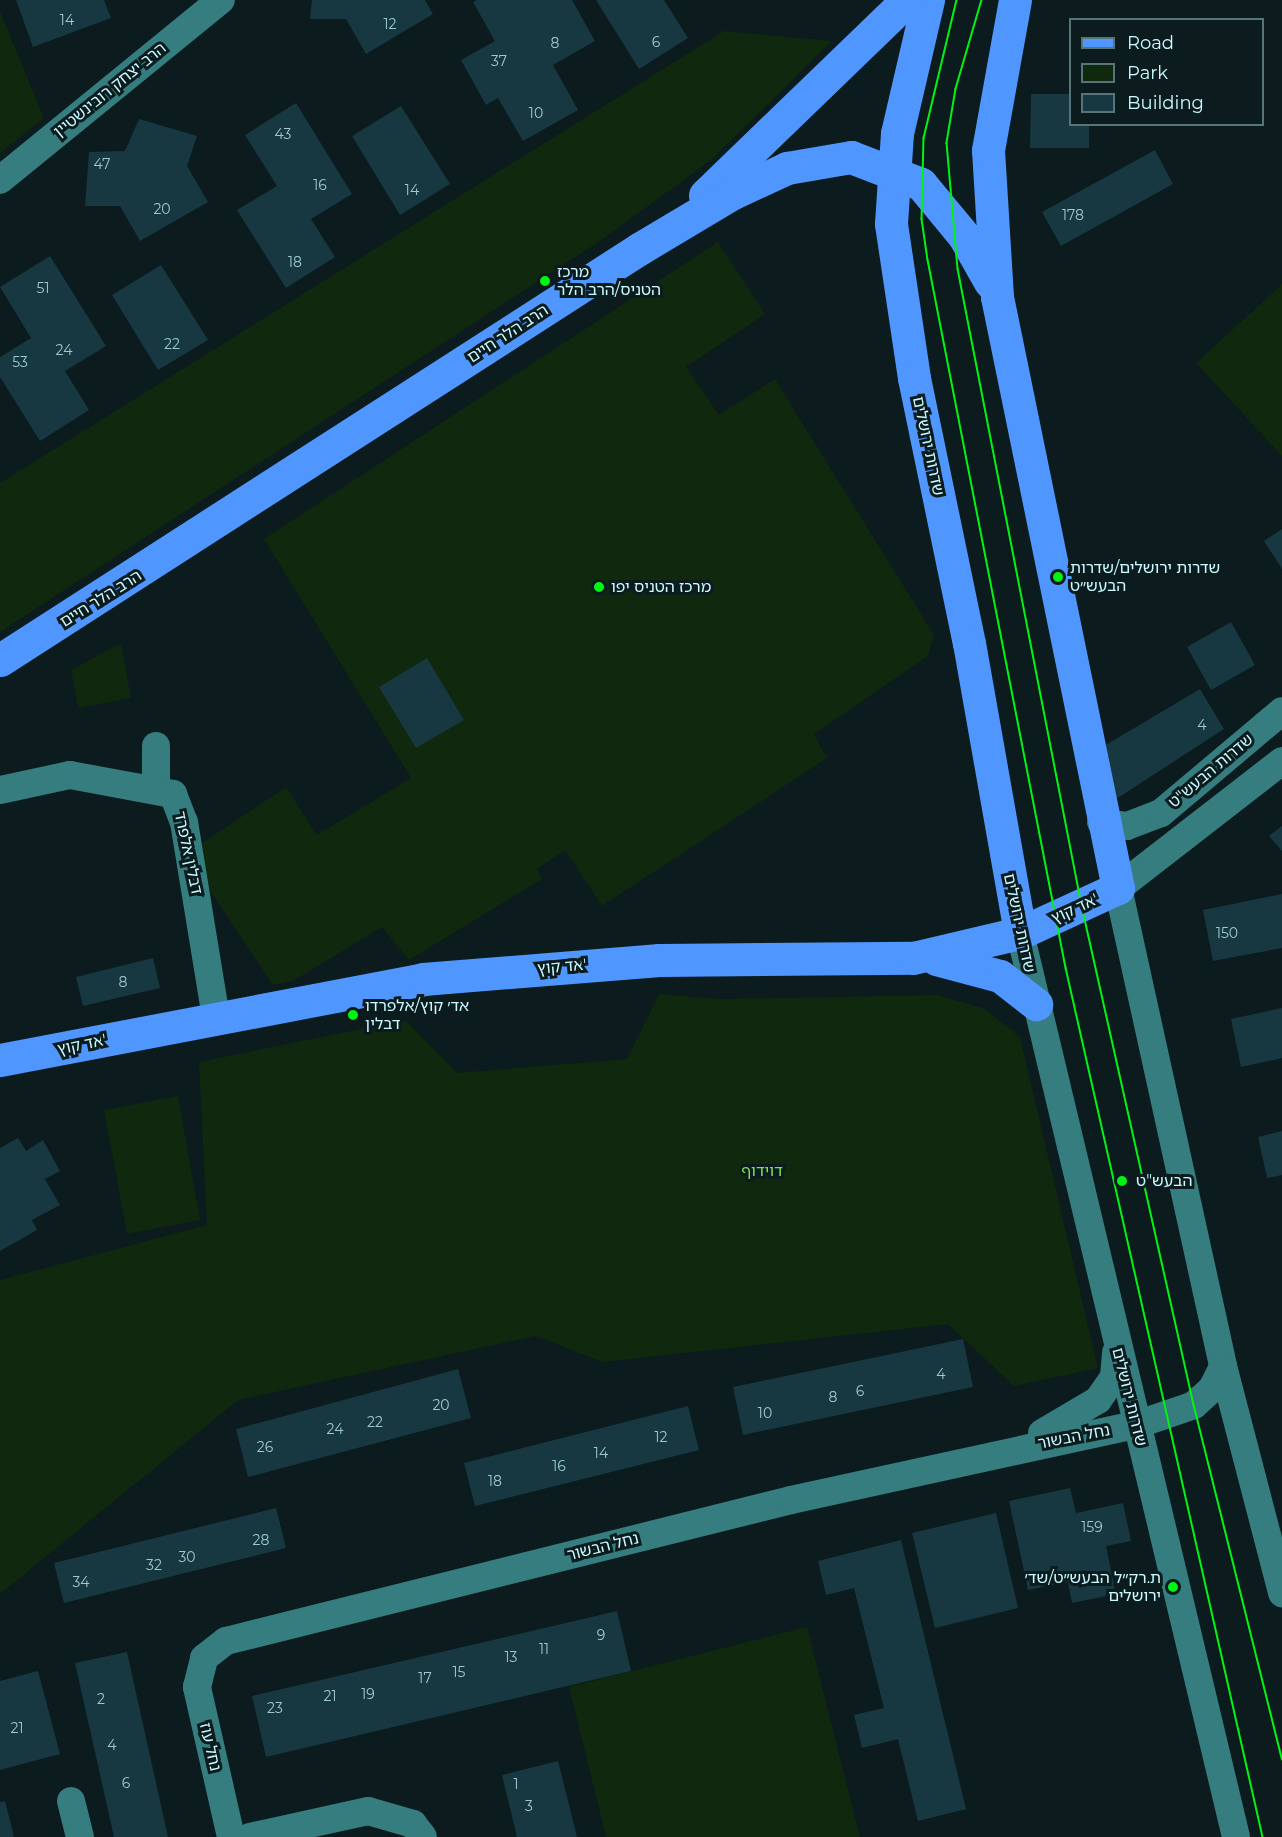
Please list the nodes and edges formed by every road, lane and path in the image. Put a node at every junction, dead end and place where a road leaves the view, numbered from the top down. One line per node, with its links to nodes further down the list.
1 (221, 0): 6 (street, הרב יצחק רובינשטיין)
2 (907, 0): 7 (main road)
3 (928, 0): 5 (main road, שדרות ירושלים)
4 (1016, 0): 8 (main road)
5 (892, 170): 7 (main road, הרב הלר חיים); 8 (main road, הרב הלר חיים); 17 (main road, שדרות ירושלים)
6 (0, 180)
7 (639, 249): 9 (main road, הרב הלר חיים)
8 (998, 297): 15 (main road)
9 (0, 660)
10 (1282, 711): 15 (street, שדרות הבעש"ט)
11 (156, 746): 13 (street)
12 (1282, 761): 16 (street)
13 (156, 786): 14 (street); 20 (street, דבלין אלפרד)
14 (0, 790)
15 (1101, 822): 16 (main road)
16 (1118, 888): 17 (main road, אד קוץ'); 23 (street)
17 (1020, 933): 18 (main road, אד קוץ'); 19 (street, שדרות ירושלים)
18 (913, 958): 19 (main road); 20 (main road, אד קוץ')
19 (1036, 1004): 22 (street, שדרות ירושלים)
20 (216, 1017): 21 (main road, אד קוץ')
21 (0, 1060)
22 (1114, 1337): 24 (street, שדרות ירושלים); 25 (street, נחל הבשור)
23 (1223, 1366): 24 (street, נחל הבשור); 26 (street)
24 (1136, 1425): 25 (street, נחל הבשור); 33 (street, שדרות ירושלים)
25 (1008, 1450): 27 (street, נחל הבשור)
26 (1282, 1593)
27 (204, 1658): 30 (street, נחל עוז)
28 (71, 1801): 29 (street)
29 (80, 1837)
30 (231, 1837)
31 (250, 1837): 32 (street)
32 (423, 1837)
33 (1236, 1837)

